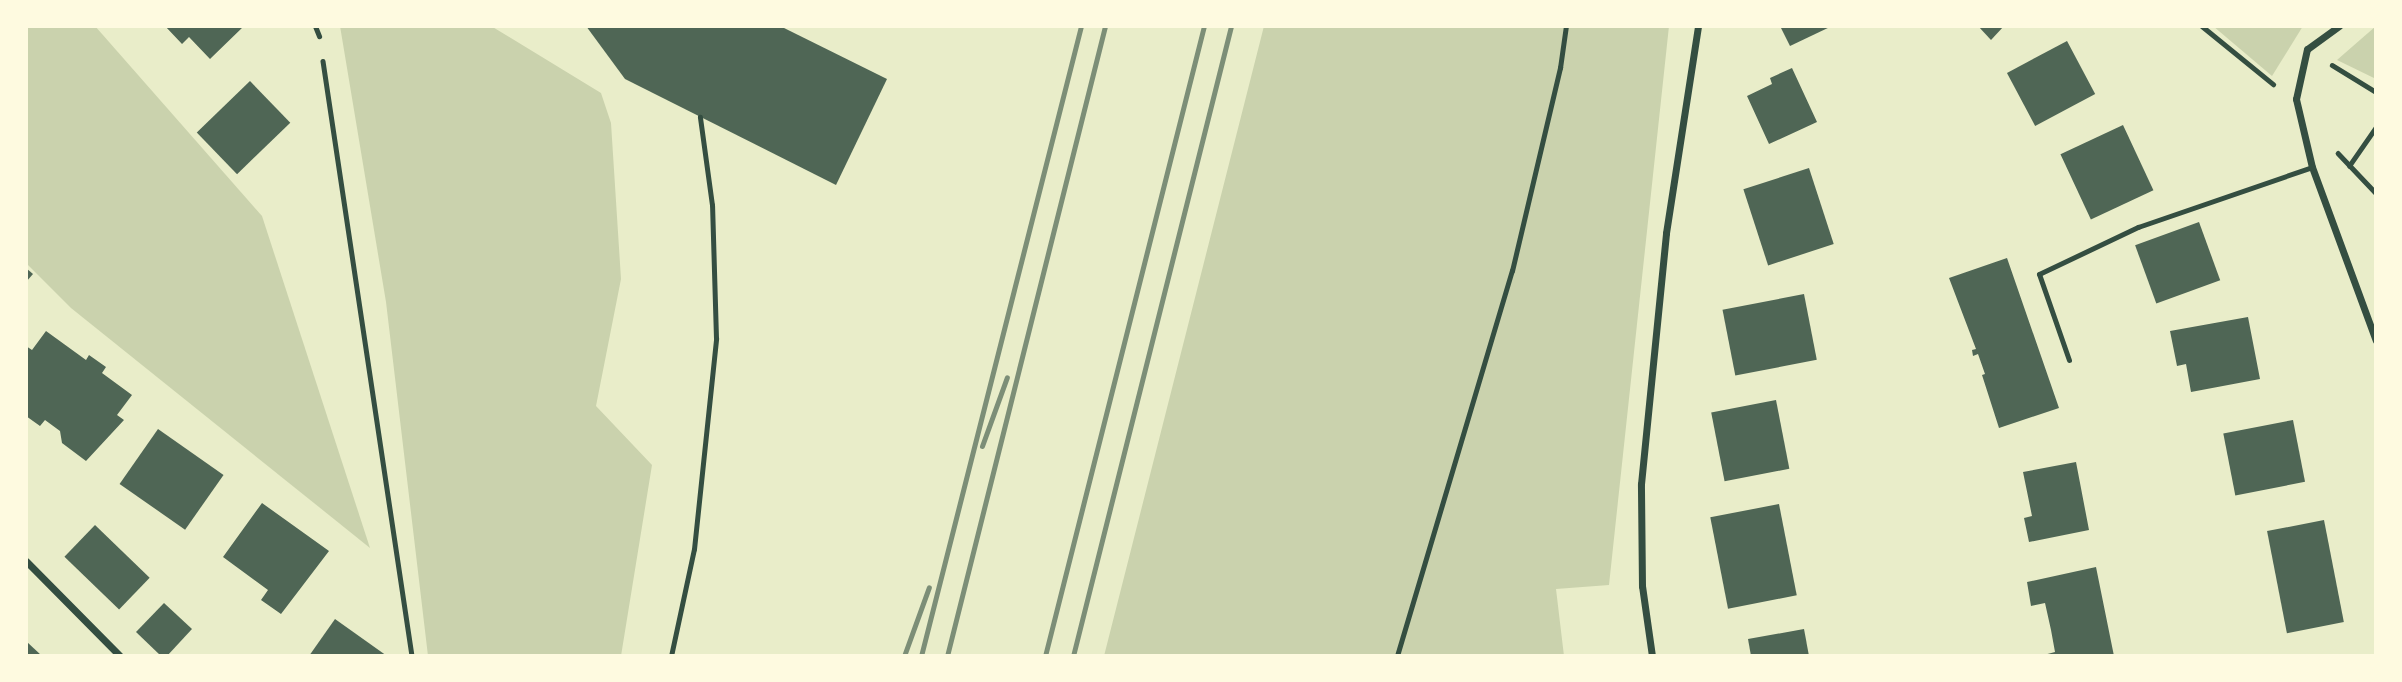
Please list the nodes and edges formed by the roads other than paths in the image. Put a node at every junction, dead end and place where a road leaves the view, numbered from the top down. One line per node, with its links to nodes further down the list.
1 (315, 26): 4 (lane)
2 (1698, 26): 12 (street)
3 (2339, 26): 6 (street)
4 (319, 36)
5 (700, 117): 11 (lane)
6 (2312, 167): 7 (street); 8 (lane)
7 (2376, 341)
8 (2069, 360)
9 (26, 561): 10 (street)
10 (120, 656)
11 (671, 656)
12 (1652, 656)

